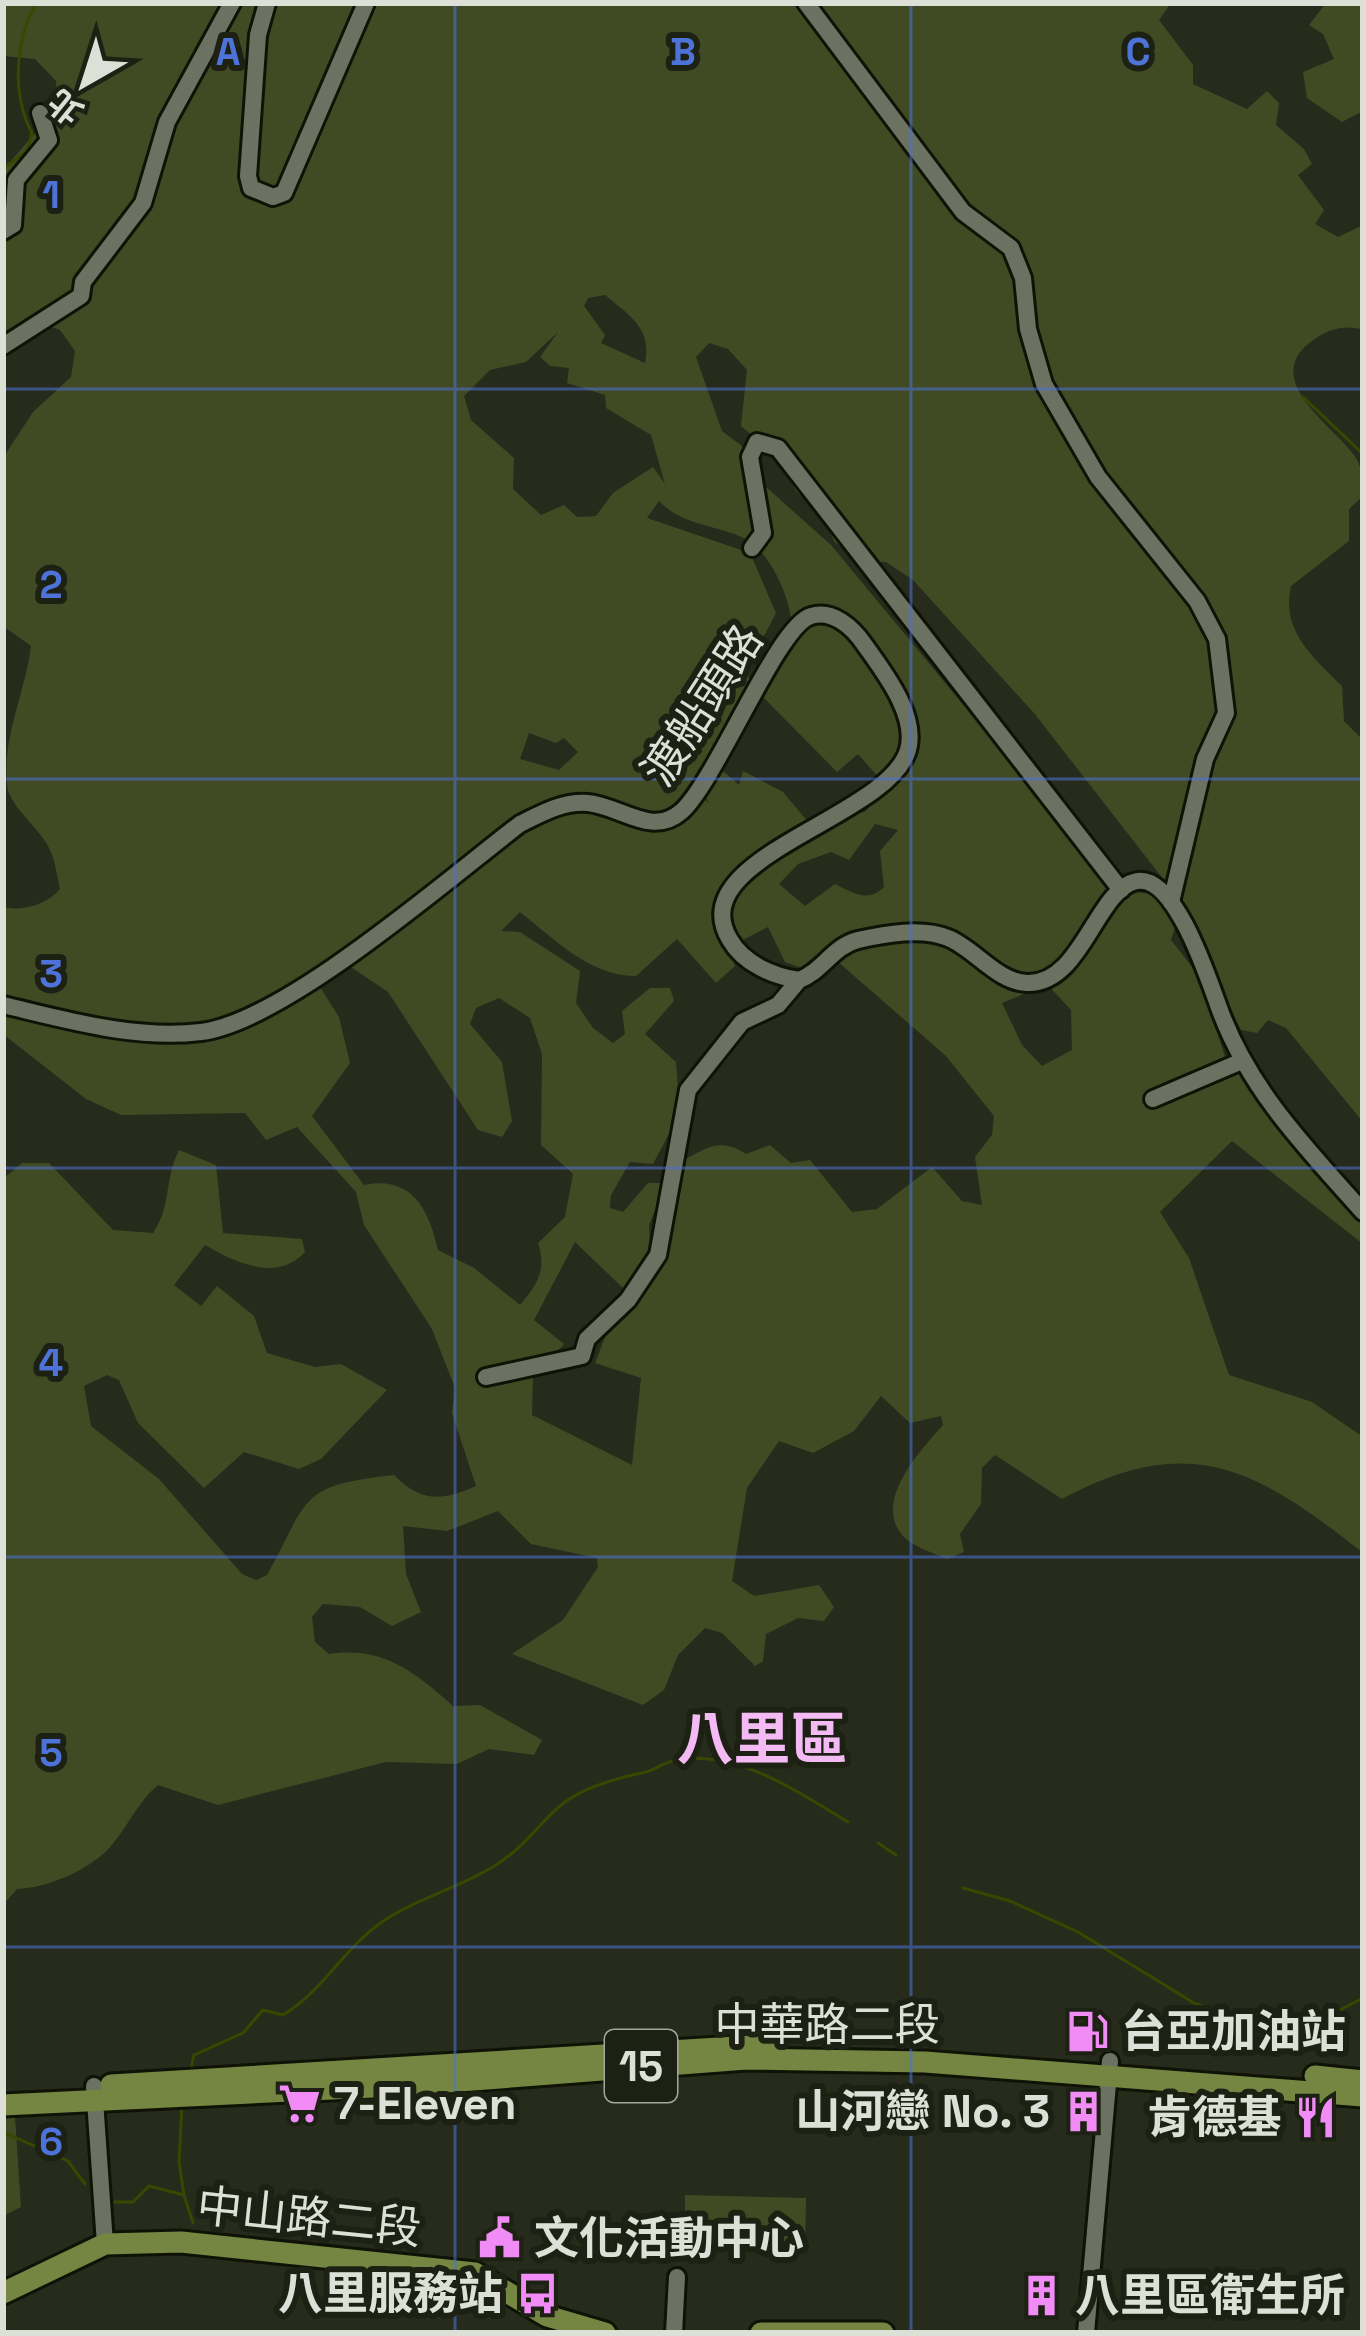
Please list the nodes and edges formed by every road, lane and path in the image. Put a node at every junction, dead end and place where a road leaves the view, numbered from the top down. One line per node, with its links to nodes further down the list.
1 (232, 3): 7 (street)
2 (267, 3): 3 (street)
3 (366, 3)
4 (806, 3): 10 (street)
5 (40, 113): 6 (street)
6 (3, 231)
7 (3, 346)
8 (752, 548): 9 (street)
9 (1121, 890): 10 (street); 11 (street)
10 (1171, 902): 13 (street)
11 (799, 980): 12 (street, 渡船頭路); 16 (street)
12 (3, 1005)
13 (1242, 1060): 14 (street); 15 (street)
14 (1154, 1099)
15 (1363, 1212)
16 (486, 1377)
17 (1109, 2067): 18 (main road, 中華路二段 / 15); 20 (main road, 中華路二段 / 15); 21 (main road, 中華路二段 / 15); 30 (street)
18 (1363, 2080)
19 (3, 2091): 20 (main road, 中華路二段 / 15)
20 (94, 2093): 22 (main road, 中華路二段 / 15); 23 (street)
21 (1363, 2096)
22 (3, 2105)
23 (105, 2243): 25 (main road, 中山路二段); 26 (main road, 中山路二段)
24 (677, 2277): 27 (street)
25 (3, 2293)
26 (605, 2333)
27 (674, 2333)
28 (761, 2333): 29 (main road)
29 (883, 2333)
30 (1086, 2333)

